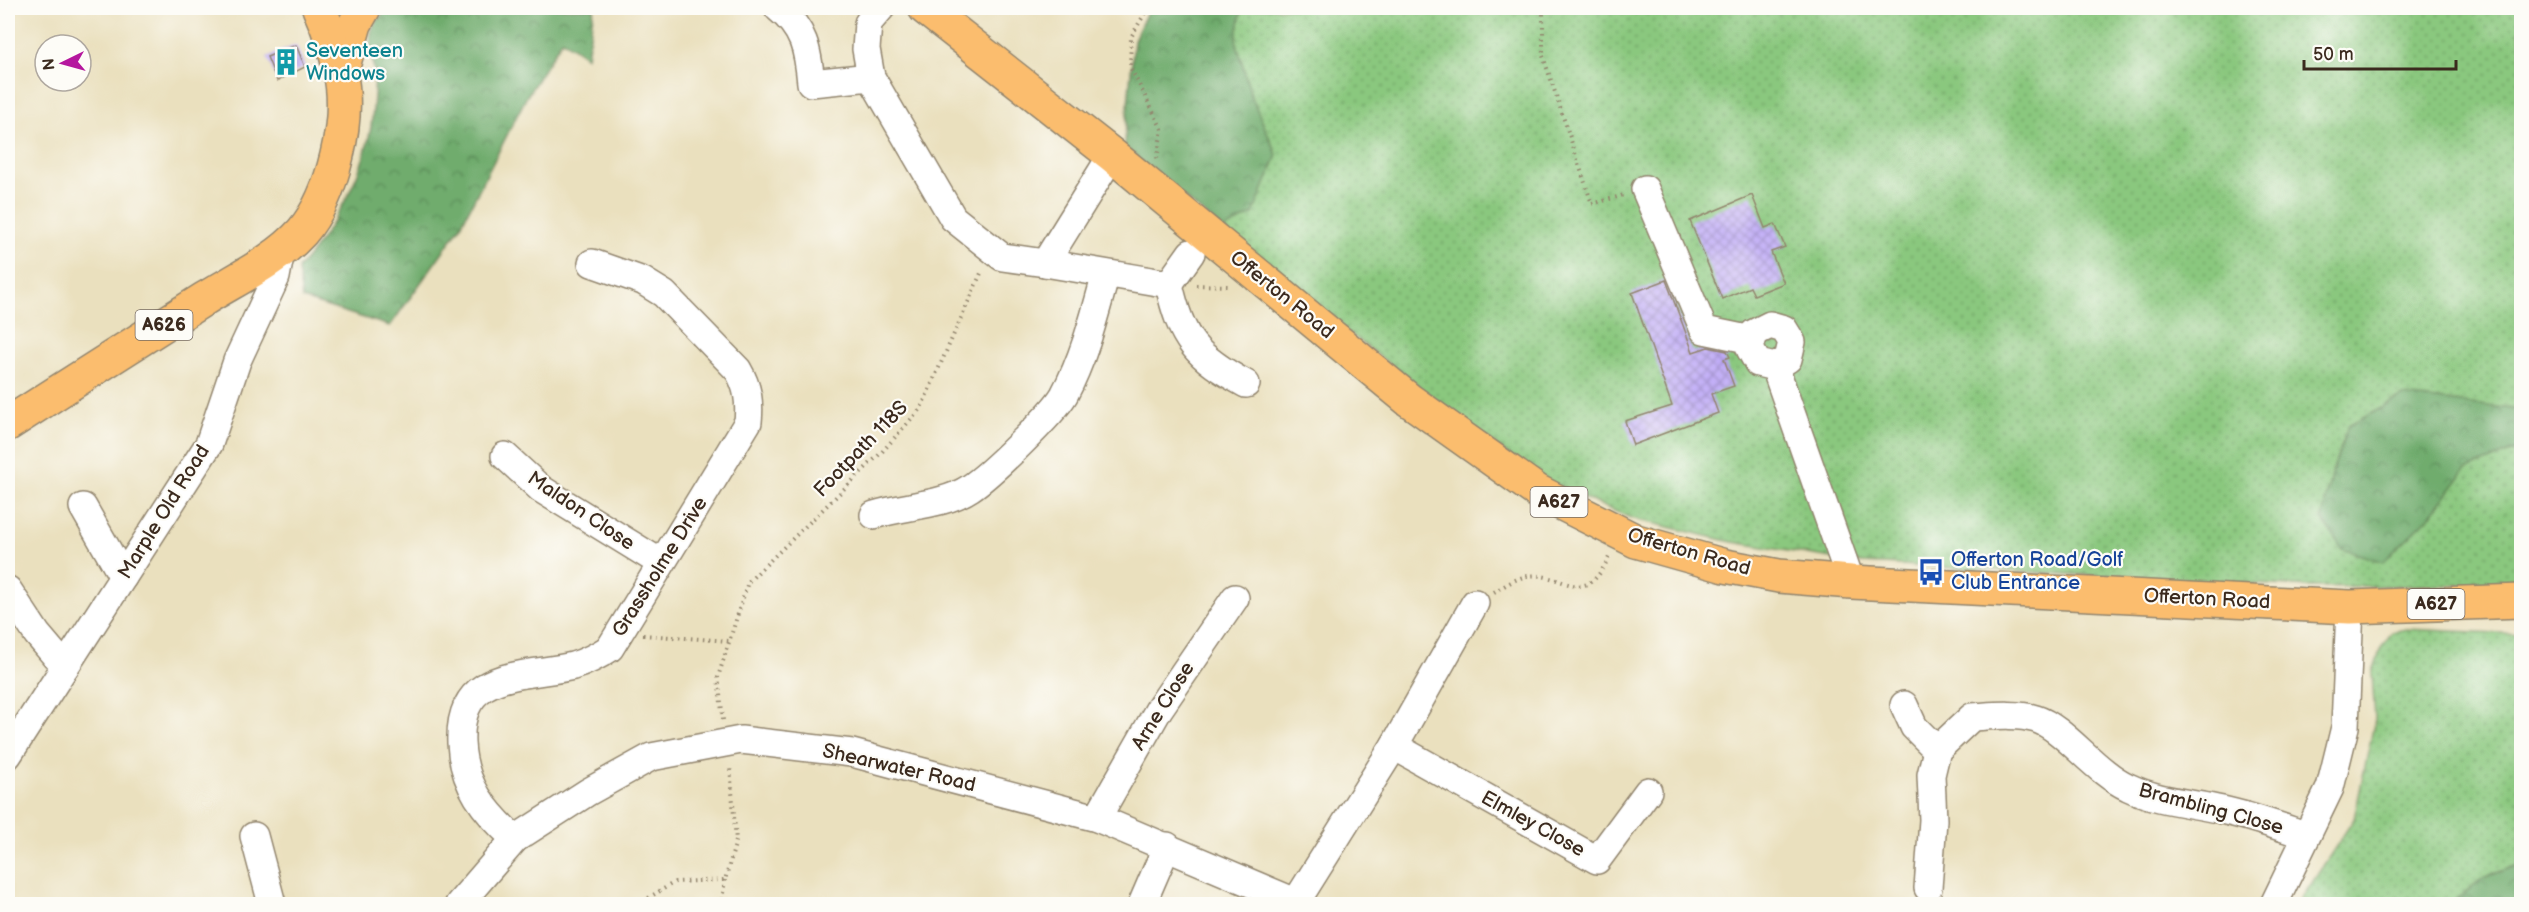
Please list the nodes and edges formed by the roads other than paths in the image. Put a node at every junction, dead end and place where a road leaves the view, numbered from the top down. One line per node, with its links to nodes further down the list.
1 (319, 8): 6 (main road, A626)
2 (364, 8): 6 (main road)
3 (778, 8): 7 (street)
4 (880, 8): 7 (street)
5 (925, 8): 8 (main road, Offerton Road / A627)
6 (341, 74): 13 (main road, A626)
7 (871, 77): 11 (street)
8 (1112, 156): 11 (street); 23 (main road, Offerton Road / A627)
9 (1645, 189): 23 (street)
10 (1191, 253): 15 (street)
11 (1045, 262): 14 (street)
12 (592, 263): 21 (street, Grassholme Drive)
13 (279, 264): 17 (main road, A626); 22 (street, Marple Old Road)
14 (1106, 274): 15 (street); 20 (street)
15 (1169, 284): 16 (street)
16 (1246, 384)
17 (8, 424)
18 (505, 456): 21 (street, Maldon Close)
19 (83, 507): 22 (street)
20 (874, 514)
21 (661, 563): 38 (street, Grassholme Drive)
22 (123, 577): 29 (street, Marple Old Road)
23 (1851, 582): 28 (main road, Offerton Road / A627)
24 (8, 590): 29 (street)
25 (1235, 598): 35 (street, Arne Close)
26 (2522, 601): 28 (main road, Offerton Road / A627)
27 (1475, 603): 31 (street)
28 (2350, 607): 36 (street)
29 (64, 667): 33 (street, Marple Old Road)
30 (1904, 705): 32 (street)
31 (1394, 746): 34 (street, Elmley Close); 41 (street)
32 (1937, 750): 36 (street, Brambling Close); 40 (street)
33 (8, 755)
34 (1648, 790)
35 (1097, 818): 38 (street, Shearwater Road); 39 (street, Shearwater Road)
36 (2305, 835): 45 (street)
37 (254, 836): 42 (street)
38 (515, 840): 43 (street, Shearwater Road)
39 (1167, 846): 41 (street, Shearwater Road); 44 (street)
40 (1928, 888)
41 (1298, 903)
42 (272, 904)
43 (459, 904)
44 (1142, 904)
45 (2274, 904)

